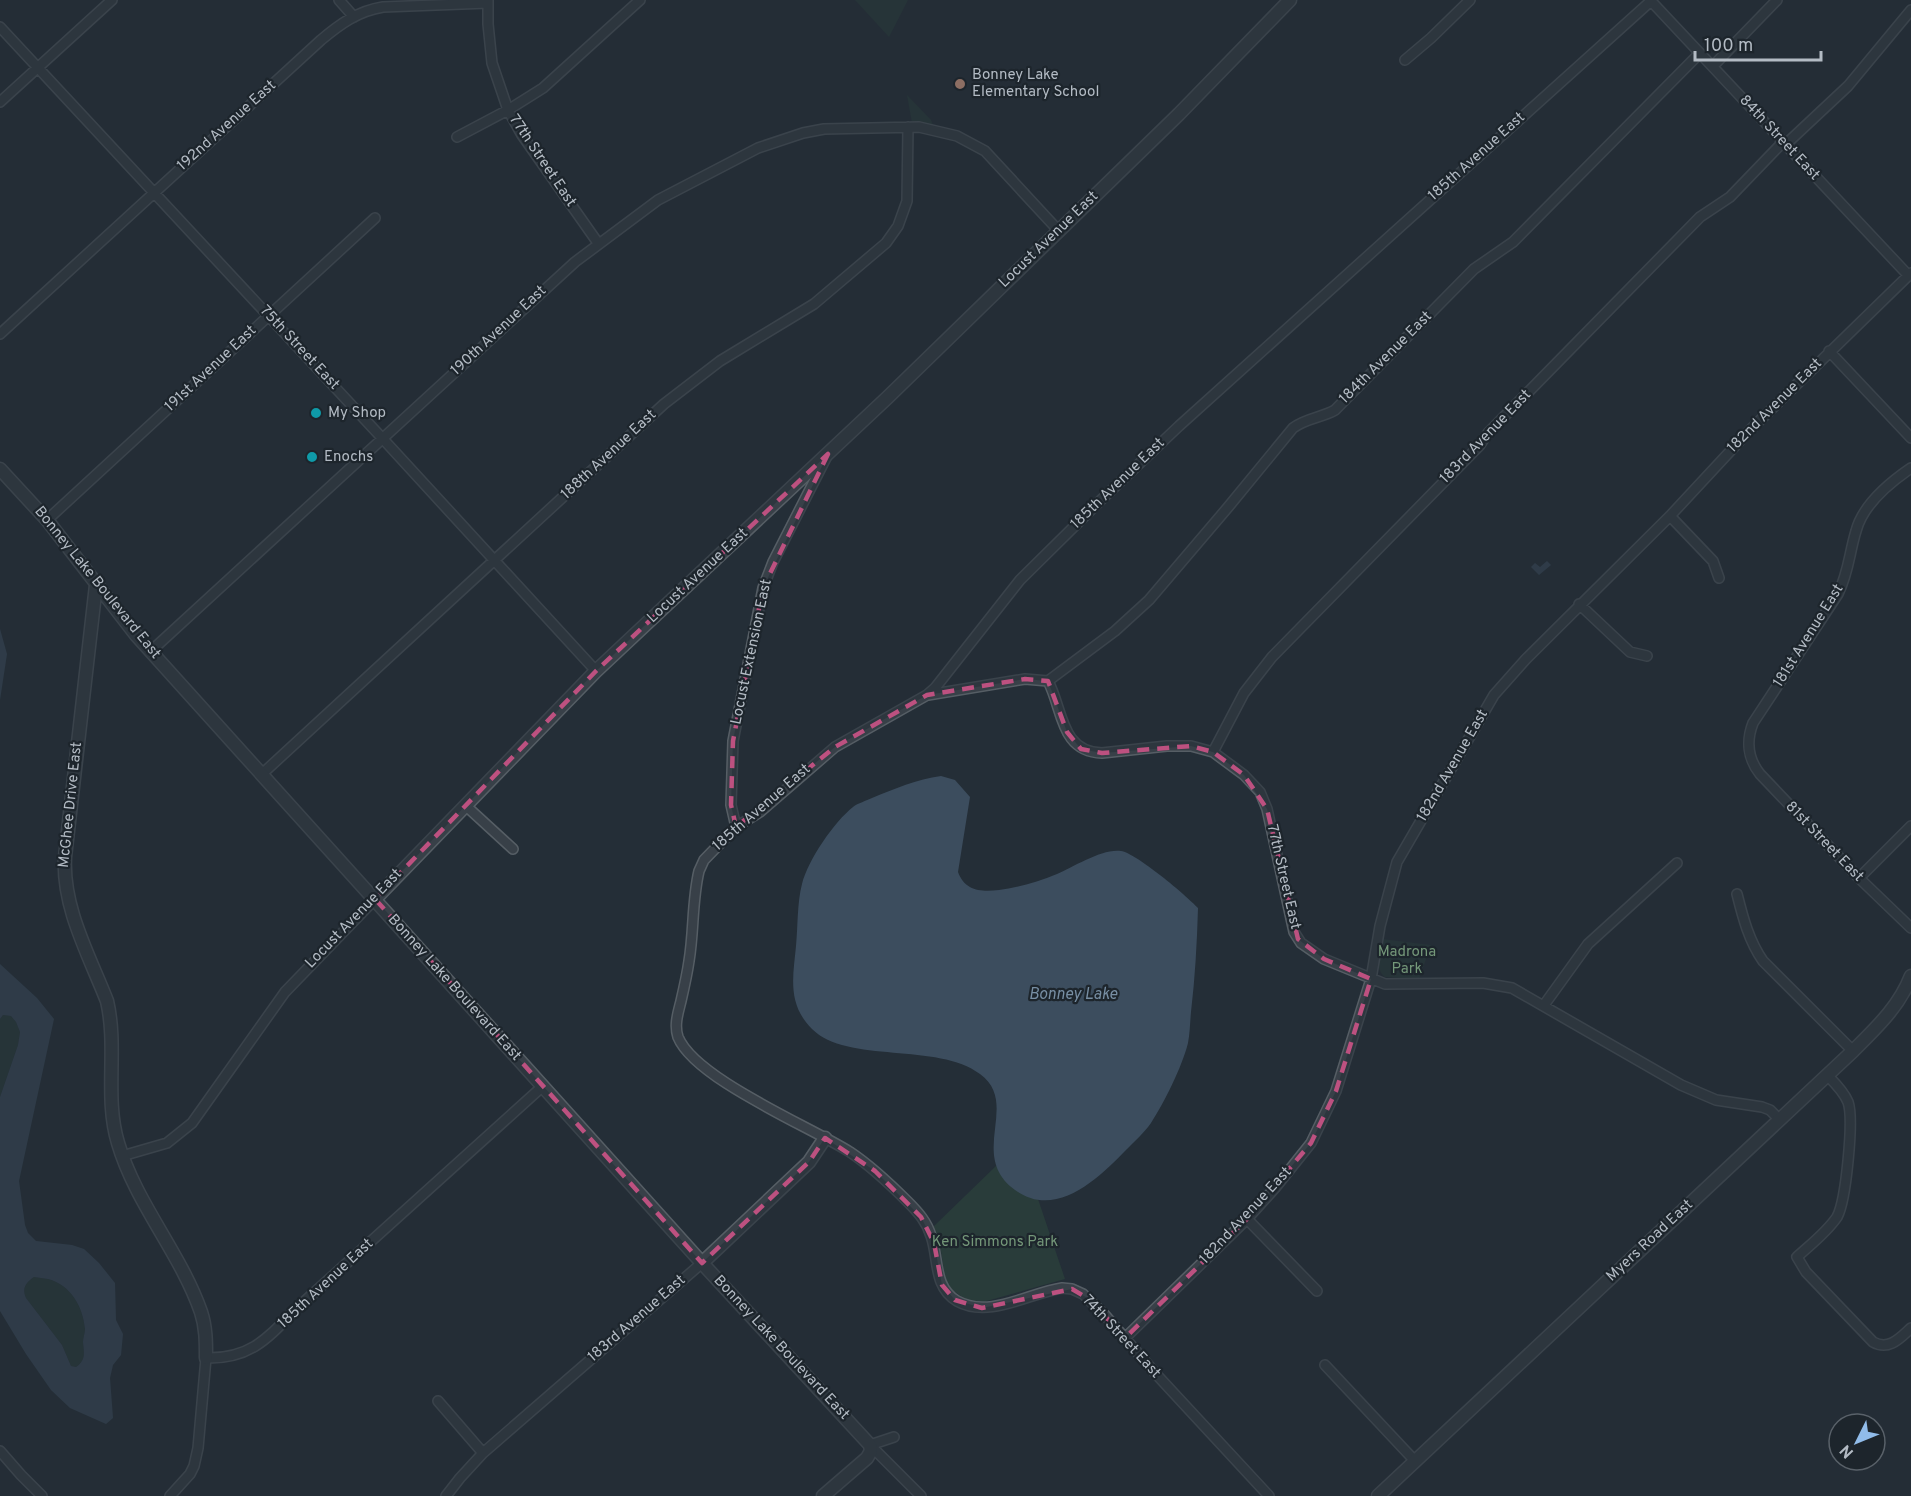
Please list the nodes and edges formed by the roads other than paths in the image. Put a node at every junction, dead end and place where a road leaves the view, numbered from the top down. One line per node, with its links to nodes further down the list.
1 (112, 0): 15 (street)
2 (339, 0): 10 (street)
3 (640, 0): 17 (street)
4 (1290, 0): 23 (street, Locust Avenue East)
5 (1470, 0): 13 (street)
6 (1777, 0): 14 (street)
7 (488, 1): 10 (street, 192nd Avenue East); 17 (street, 77th Street East)
8 (1650, 1): 12 (street, 84th Street East); 44 (street, 185th Avenue East)
9 (1911, 10): 20 (street, 183rd Avenue East)
10 (354, 17): 21 (street, 192nd Avenue East)
11 (0, 27): 15 (street, 75th Street East)
12 (1700, 53): 14 (street, 84th Street East); 43 (street, 184th Avenue East)
13 (1406, 60)
14 (1713, 66): 20 (street, 84th Street East)
15 (38, 67): 16 (street); 21 (street, 75th Street East)
16 (0, 102)
17 (508, 110): 19 (street); 24 (street, 77th Street East)
18 (908, 127): 23 (street, 190th Avenue East); 24 (street, 190th Avenue East); 36 (street, 188th Avenue East)
19 (456, 137)
20 (1784, 143): 25 (street, 84th Street East); 46 (street, 183rd Avenue East)
21 (154, 193): 26 (street, 75th Street East); 27 (street, 192nd Avenue East)
22 (375, 218): 26 (street, 191st Avenue East)
23 (1058, 230): 31 (street, Locust Avenue East)
24 (598, 243): 30 (street, 190th Avenue East)
25 (1910, 274): 28 (street, 182nd Avenue East)
26 (269, 316): 30 (street, 75th Street East); 35 (street, 191st Avenue East)
27 (0, 334)
28 (1829, 351): 29 (street); 34 (street, 182nd Avenue East)
29 (1911, 438)
30 (383, 439): 36 (street, 75th Street East); 40 (street, 190th Avenue East)
31 (828, 454): 42 (street, Locust Avenue East); 50 (street, Locust Extension East)
32 (1911, 468): 45 (street, 181st Avenue East)
33 (0, 469): 35 (street, Bonney Lake Boulevard East)
34 (1670, 516): 37 (street); 39 (street, 182nd Avenue East)
35 (47, 520): 38 (street, Bonney Lake Boulevard East)
36 (494, 561): 42 (street, 75th Street East); 47 (street, 188th Avenue East)
37 (1719, 578)
38 (96, 585): 40 (street, Bonney Lake Boulevard East); 66 (street, McGhee Drive East)
39 (1579, 604): 41 (street); 58 (street, 182nd Avenue East)
40 (151, 651): 47 (street, Bonney Lake Boulevard East)
41 (1647, 656)
42 (596, 671): 48 (street, Locust Avenue East)
43 (1048, 681): 44 (street); 46 (street, 77th Street East)
44 (927, 695): 50 (street, 185th Avenue East)
45 (1749, 748): 53 (street, 81st Street East)
46 (1213, 752): 58 (street, 77th Street East)
47 (262, 774): 55 (street, Bonney Lake Boulevard East)
48 (465, 805): 51 (street); 55 (street, Locust Avenue East)
49 (1911, 826): 53 (street)
50 (736, 827): 60 (street, 185th Avenue East)
51 (513, 849)
52 (1677, 863): 59 (street)
53 (1859, 878): 56 (street, 81st Street East)
54 (1737, 894): 61 (street)
55 (375, 899): 63 (street, Bonney Lake Boulevard East); 66 (street, Locust Avenue East)
56 (1911, 928)
57 (1911, 976): 61 (street, Myers Road East)
58 (1371, 979): 59 (street, 77th Street East); 67 (street, 182nd Avenue East)
59 (1544, 1005): 64 (street, 77th Street East)
60 (679, 1012): 65 (street, 74th Street East)
61 (1853, 1051): 62 (street, Myers Road East)
62 (1828, 1076): 64 (street, Myers Road East); 70 (street)
63 (543, 1086): 68 (street, Bonney Lake Boulevard East); 72 (street, 185th Avenue East)
64 (1779, 1120): 79 (street, Myers Road East)
65 (825, 1138): 68 (street, 183rd Avenue East); 71 (street, 74th Street East)
66 (122, 1156): 72 (street, McGhee Drive East)
67 (1247, 1219): 69 (street); 71 (street, 182nd Avenue East)
68 (702, 1263): 76 (street, Bonney Lake Boulevard East); 78 (street, 183rd Avenue East)
69 (1317, 1291)
70 (1911, 1328)
71 (1125, 1338): 85 (street, 74th Street East)
72 (206, 1358): 81 (street)
73 (1325, 1365): 79 (street)
74 (438, 1401): 78 (street)
75 (894, 1437): 76 (street)
76 (870, 1445): 83 (street); 84 (street, Bonney Lake Boulevard East)
77 (0, 1450): 80 (street)
78 (483, 1453): 82 (street, 183rd Avenue East)
79 (1415, 1461): 86 (street, Myers Road East)
80 (41, 1496)
81 (170, 1496)
82 (446, 1496)
83 (823, 1496)
84 (921, 1496)
85 (1269, 1496)
86 (1378, 1496)

